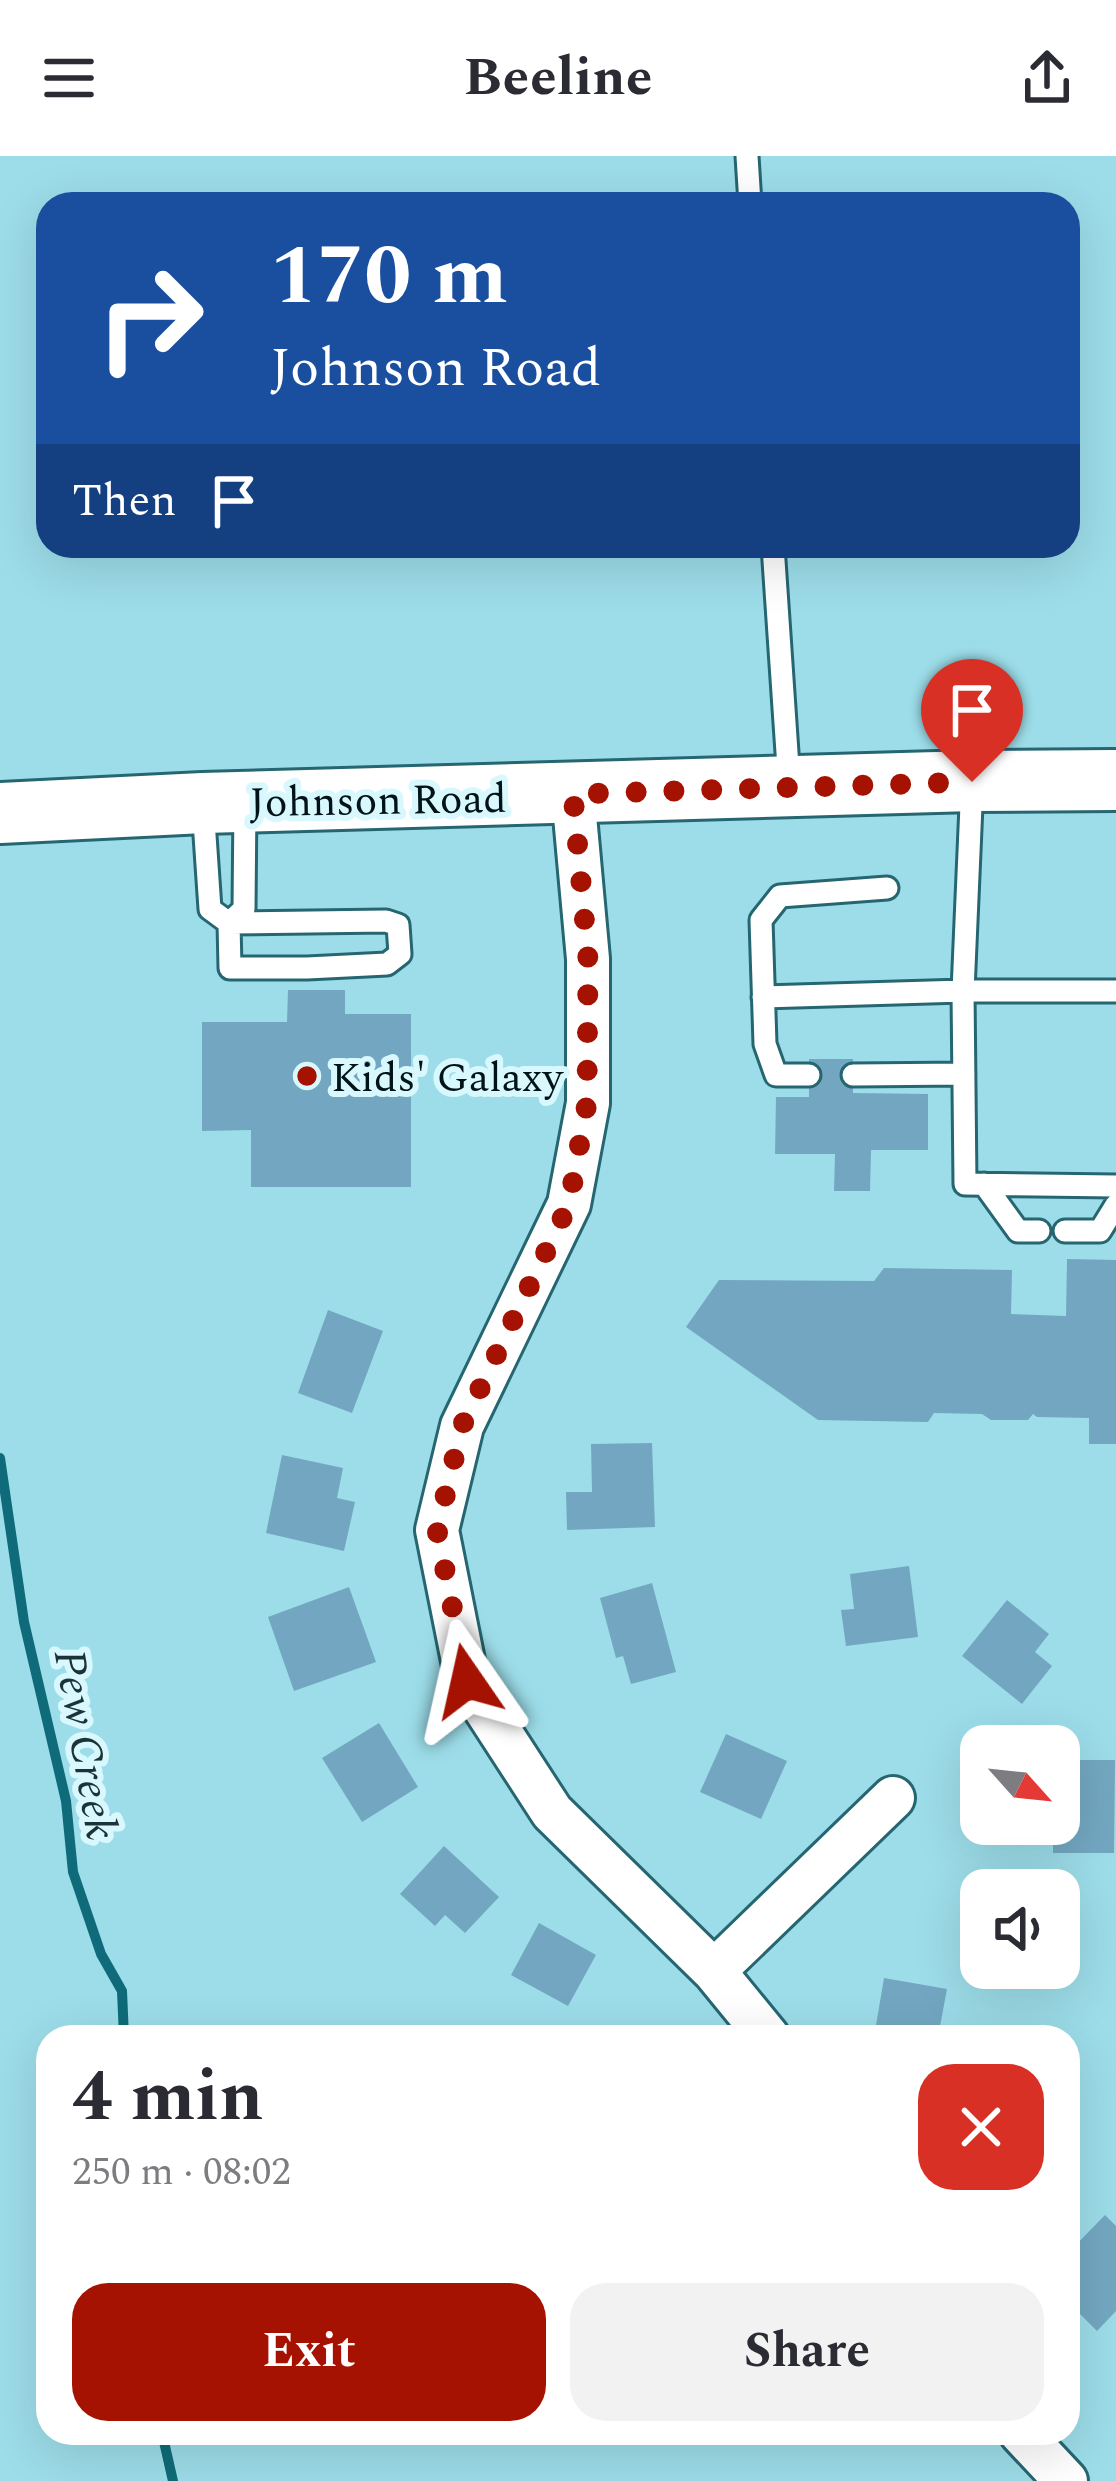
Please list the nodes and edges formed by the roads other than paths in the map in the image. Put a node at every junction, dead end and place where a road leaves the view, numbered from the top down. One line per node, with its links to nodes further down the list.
1 (747, 156): 2 (lane)
2 (748, 192)
3 (774, 558): 6 (lane)
4 (1116, 780): 5 (street, Johnson Road)
5 (972, 782): 6 (street, Johnson Road); 12 (lane)
6 (790, 788): 7 (street, Johnson Road)
7 (573, 794): 8 (street, Johnson Road); 24 (street)
8 (224, 802): 9 (street, Johnson Road); 11 (lane); 11 (lane)
9 (0, 813)
10 (887, 888): 14 (lane)
11 (229, 923): 11 (lane)
12 (963, 991): 13 (lane); 14 (lane); 15 (lane)
13 (1116, 991)
14 (763, 997): 17 (lane)
15 (964, 1074): 16 (lane); 18 (lane)
16 (853, 1075)
17 (809, 1076)
18 (984, 1184): 19 (lane); 21 (lane)
19 (1116, 1186)
20 (1116, 1205): 22 (lane)
21 (1039, 1231)
22 (1065, 1231)
23 (893, 1798): 24 (street)
24 (714, 1970): 25 (street)
25 (759, 2025)
26 (1032, 2445): 27 (street)
27 (1066, 2481)

